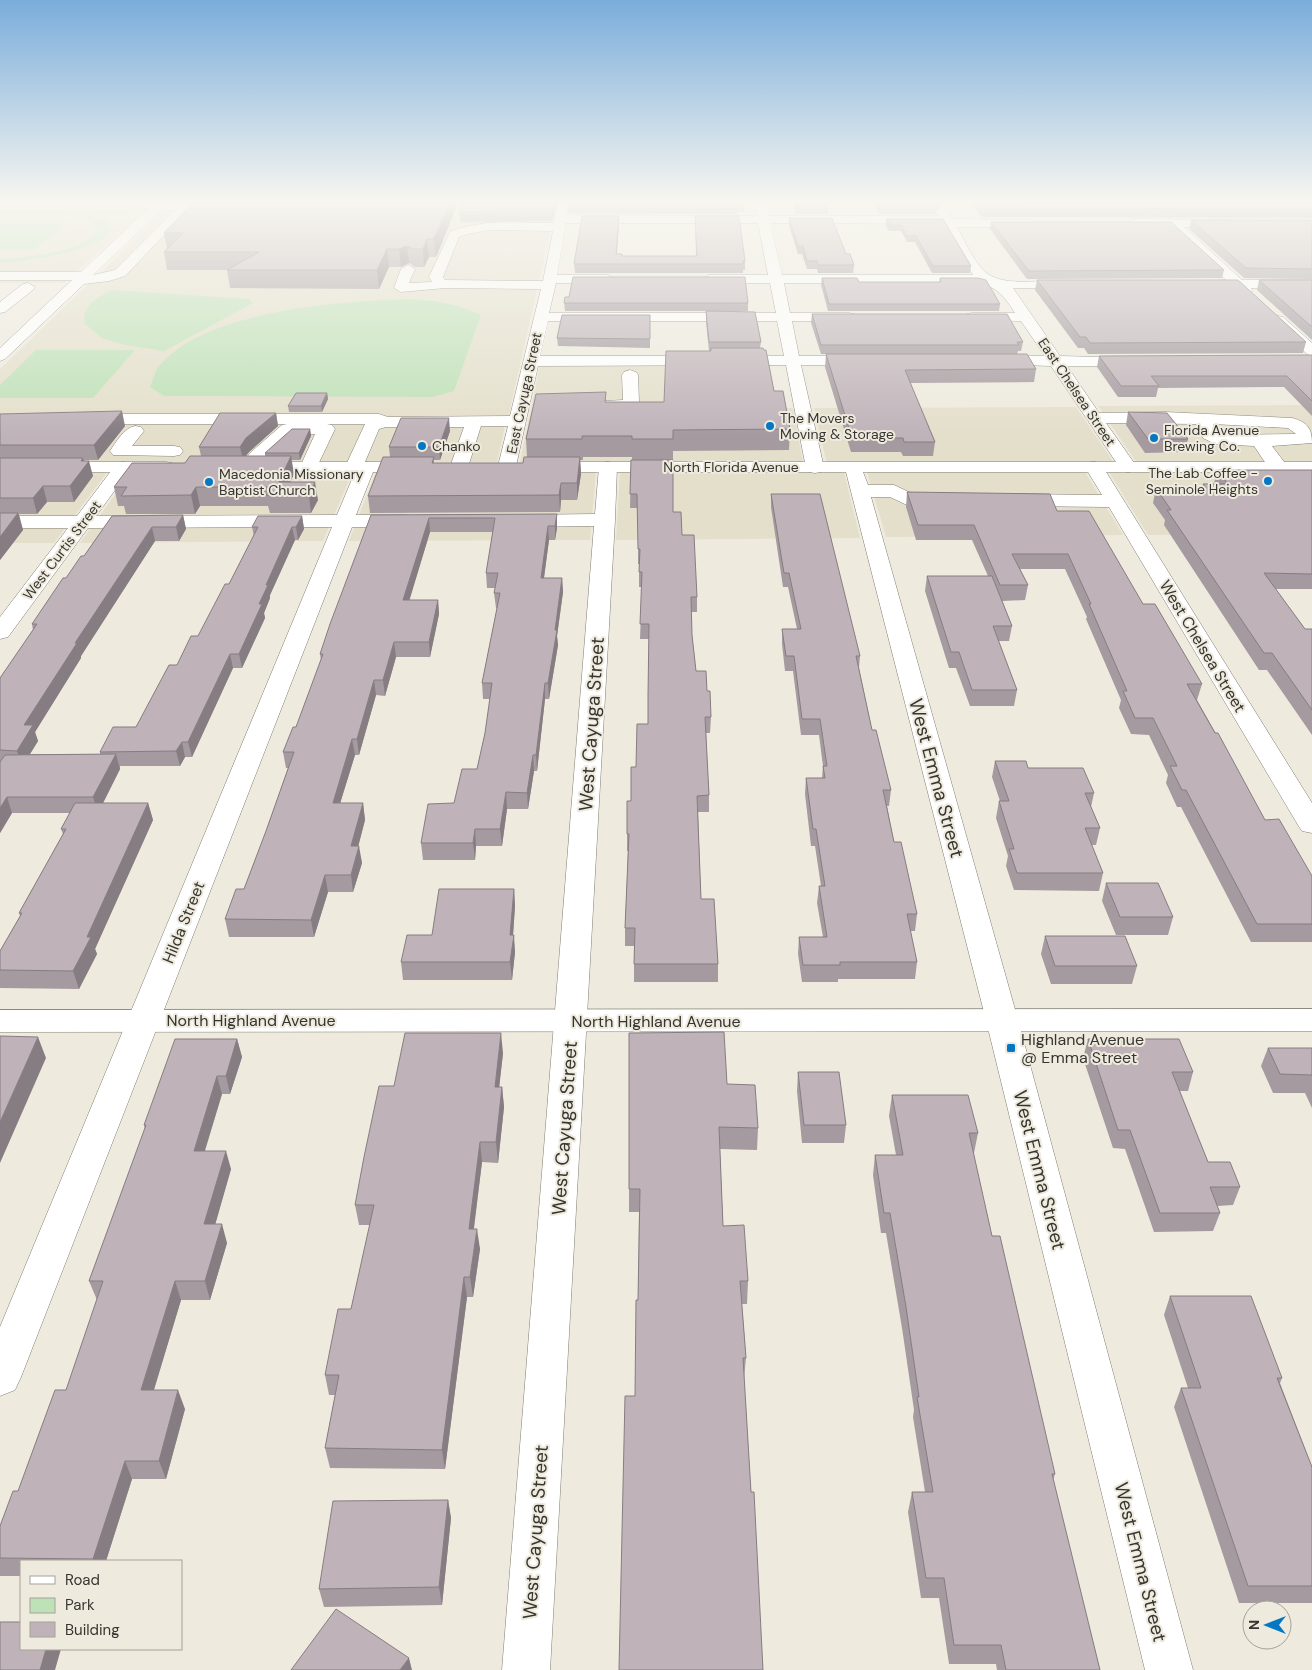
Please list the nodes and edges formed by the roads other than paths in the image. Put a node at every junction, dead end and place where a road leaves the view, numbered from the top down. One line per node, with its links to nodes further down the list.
1 (777, 279): 27 (street)
2 (63, 280): 10 (street)
3 (88, 280): 10 (street)
4 (404, 280): 13 (street)
5 (438, 280): 13 (street)
6 (597, 280): 11 (street)
7 (982, 280): 12 (street)
8 (990, 280): 12 (street, East Chelsea Street)
9 (1235, 280): 15 (street)
10 (80, 281): 19 (street); 29 (street)
11 (549, 282): 13 (street); 23 (street, East Cayuga Street)
12 (993, 282): 17 (street); 26 (street, East Chelsea Street)
13 (445, 284)
14 (1190, 284): 15 (street)
15 (1239, 284): 16 (street); 20 (street)
16 (1312, 284)
17 (1084, 285)
18 (0, 287): 19 (street)
19 (33, 287): 21 (street)
20 (1253, 298)
21 (0, 309)
22 (1268, 311): 31 (street)
23 (540, 317): 27 (street); 35 (street, East Cayuga Street)
24 (866, 317): 27 (street)
25 (955, 317): 26 (street)
26 (1026, 317): 37 (street, East Chelsea Street)
27 (785, 318): 32 (street)
28 (16, 323): 29 (street)
29 (35, 323): 30 (street)
30 (0, 356)
31 (1309, 357)
32 (794, 360): 33 (street); 35 (street); 64 (street)
33 (882, 360)
34 (1155, 360): 37 (street)
35 (530, 361): 41 (street, East Cayuga Street)
36 (979, 361): 37 (street)
37 (1057, 361): 42 (street, East Chelsea Street)
38 (630, 375): 40 (street)
39 (538, 406): 41 (street)
40 (574, 406)
41 (519, 414): 46 (street); 51 (street, East Cayuga Street)
42 (1095, 418): 43 (street); 61 (street, East Chelsea Street)
43 (1202, 420): 49 (street); 49 (street)
44 (72, 422): 45 (street)
45 (385, 422): 46 (street); 57 (street, Hilda Street)
46 (474, 422): 58 (street)
47 (190, 429): 50 (street)
48 (135, 431): 50 (street)
49 (1259, 441): 62 (street)
50 (178, 459): 53 (street)
51 (507, 466): 58 (street, North Florida Avenue); 59 (street, North Florida Avenue)
52 (0, 467): 53 (street)
53 (123, 467): 74 (street, West Curtis Street)
54 (230, 467): 55 (street, North Florida Avenue)
55 (249, 467): 56 (street, North Florida Avenue); 56 (street)
56 (309, 467): 57 (street, North Florida Avenue)
57 (360, 467): 58 (street, North Florida Avenue); 73 (street, Hilda Street)
58 (459, 467)
59 (608, 467): 64 (street, North Florida Avenue); 69 (street, West Cayuga Street)
60 (1094, 467): 61 (street, North Florida Avenue); 65 (street, North Florida Avenue); 68 (street, West Chelsea Street)
61 (1128, 467): 62 (street, North Florida Avenue)
62 (1279, 467): 63 (street, North Florida Avenue)
63 (1312, 467)
64 (816, 468): 65 (street, North Florida Avenue)
65 (858, 479): 66 (street); 78 (street, West Emma Street)
66 (964, 500)
67 (993, 500): 68 (street)
68 (1115, 501): 76 (street, West Chelsea Street)
69 (605, 520): 71 (street); 81 (street, West Cayuga Street)
70 (421, 521): 73 (street)
71 (498, 521)
72 (0, 522): 74 (street)
73 (344, 522): 74 (street); 77 (street, Hilda Street)
74 (81, 523): 75 (street, West Curtis Street)
75 (0, 632)
76 (1312, 825)
77 (143, 1020): 80 (street, North Highland Avenue); 81 (street, North Highland Avenue); 82 (street, Hilda Street)
78 (1002, 1020): 79 (street, North Highland Avenue); 81 (street, North Highland Avenue); 84 (street, West Emma Street)
79 (1312, 1020)
80 (0, 1021)
81 (572, 1021): 83 (street, West Cayuga Street)
82 (0, 1377)
83 (526, 1670)
84 (1169, 1670)

